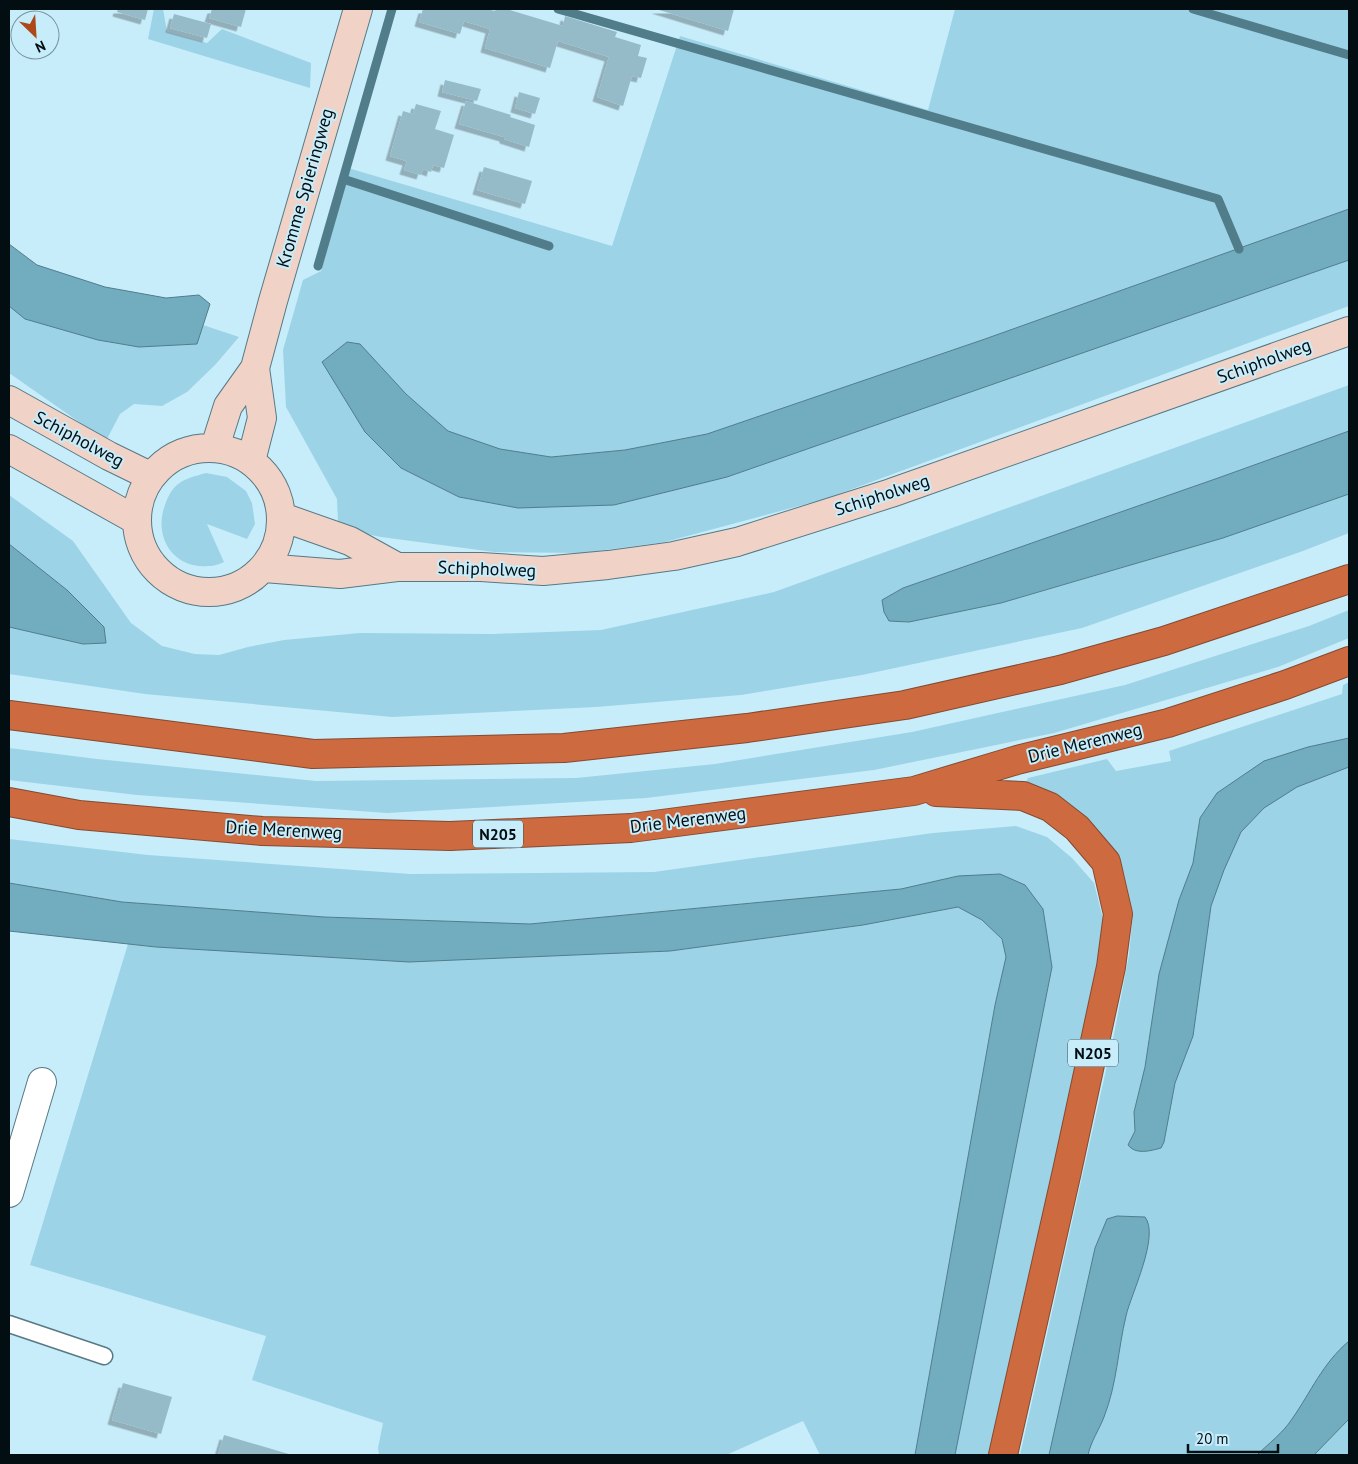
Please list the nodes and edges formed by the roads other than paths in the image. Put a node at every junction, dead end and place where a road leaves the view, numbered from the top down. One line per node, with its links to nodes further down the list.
1 (358, 9): 3 (main road, Kromme Spieringweg)
2 (1349, 331): 11 (main road, Schipholweg)
3 (255, 368): 5 (main road, Kromme Spieringweg); 7 (main road, Kromme Spieringweg)
4 (9, 400): 8 (main road, Schipholweg)
5 (215, 448): 7 (main road); 8 (main road)
6 (9, 449): 10 (main road)
7 (251, 461): 9 (main road)
8 (150, 476): 10 (main road)
9 (282, 517): 11 (main road, Schipholweg); 12 (main road)
10 (136, 520): 12 (main road)
11 (397, 567): 12 (main road, Schipholweg)
12 (264, 568)
13 (1349, 579): 15 (highway)
14 (1349, 661): 16 (highway, Drie Merenweg / N205)
15 (9, 716)
16 (914, 791): 17 (highway, Drie Merenweg / N205); 22 (highway, N205)
17 (9, 802)
18 (42, 1082): 19 (street)
19 (9, 1193)
20 (9, 1324): 21 (lane)
21 (104, 1356)
22 (1003, 1455)

